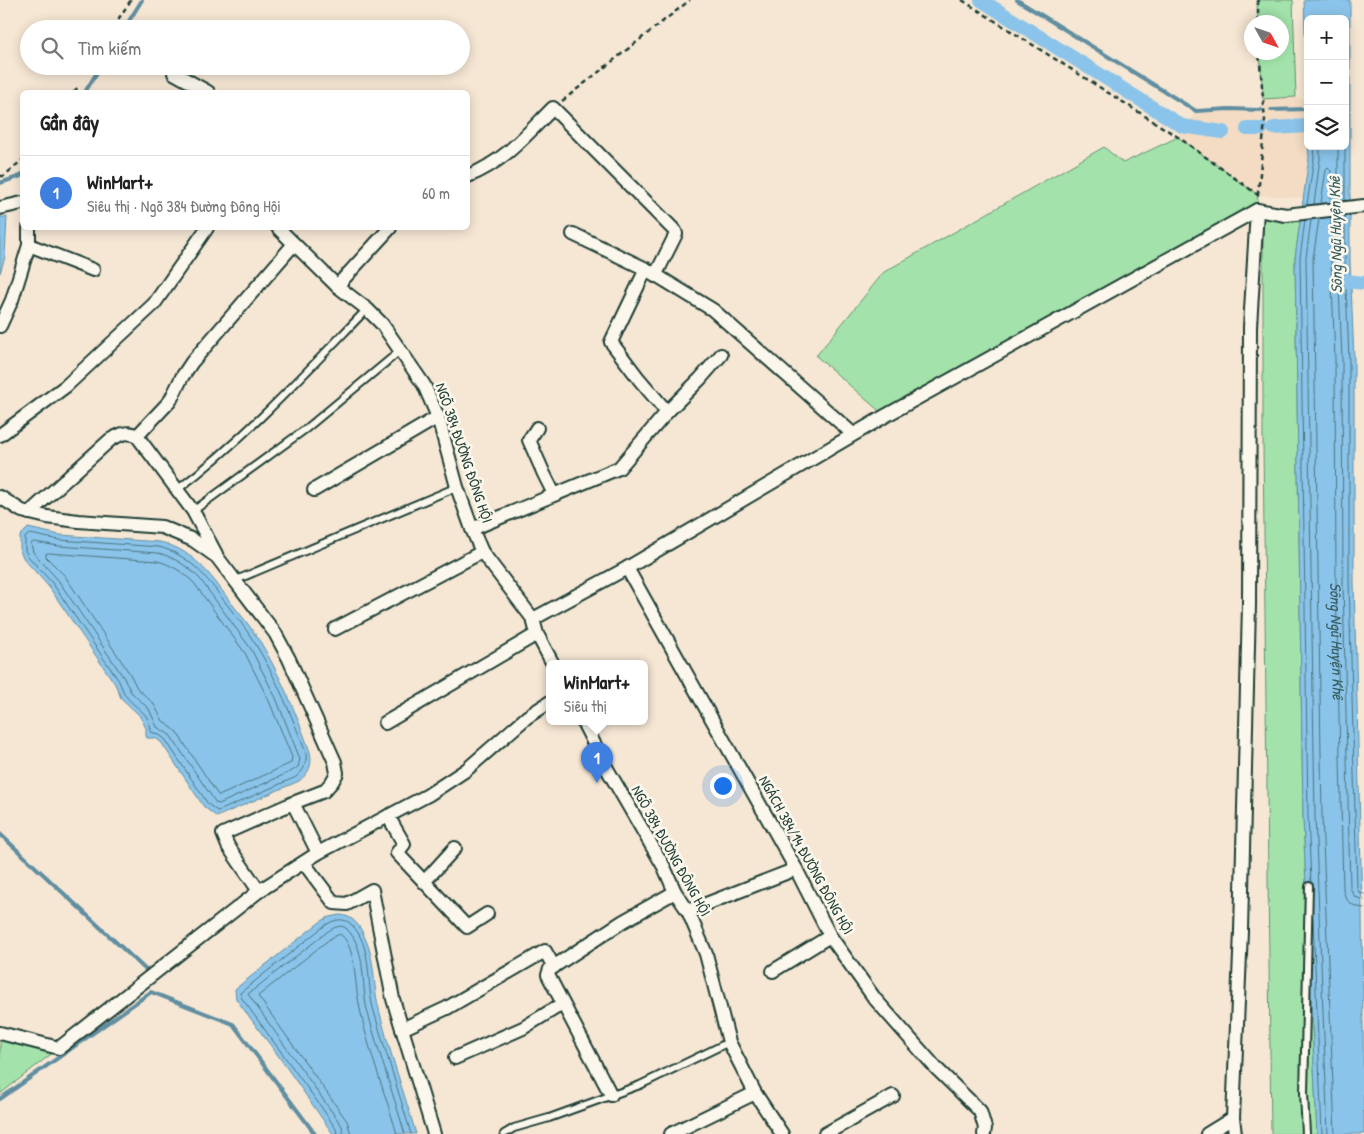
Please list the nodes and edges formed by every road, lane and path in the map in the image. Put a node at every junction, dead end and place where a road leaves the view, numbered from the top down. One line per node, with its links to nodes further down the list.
1 (131, 0): 6 (path)
2 (690, 0): 12 (path)
3 (962, 0): 16 (path)
4 (1258, 0): 5 (path)
5 (1258, 15)
6 (118, 20)
7 (1260, 60): 16 (path)
8 (178, 75): 11 (street)
9 (78, 87): 10 (path)
10 (76, 90)
11 (204, 90)
12 (553, 108): 14 (street); 29 (street)
13 (20, 162): 15 (path)
14 (470, 175)
15 (0, 176)
16 (1258, 195): 20 (path)
17 (20, 203): 19 (street)
18 (1364, 206): 20 (street)
19 (0, 208)
20 (1257, 210): 38 (street); 83 (street)
21 (28, 230): 27 (street)
22 (206, 230): 39 (street)
23 (280, 230): 26 (street, NGÕ 384 ĐƯỜNG ĐÔNG HỘI)
24 (388, 230): 30 (street)
25 (573, 234): 29 (street)
26 (294, 244): 30 (street, NGÕ 384 ĐƯỜNG ĐÔNG HỘI); 40 (street)
27 (29, 245): 28 (street); 32 (street)
28 (93, 270)
29 (651, 273): 35 (street); 38 (street)
30 (336, 286): 31 (street, NGÕ 384 ĐƯỜNG ĐÔNG HỘI)
31 (367, 309): 33 (street, NGÕ 384 ĐƯỜNG ĐÔNG HỘI); 42 (lane)
32 (0, 326)
33 (401, 350): 36 (street, NGÕ 384 ĐƯỜNG ĐÔNG HỘI); 46 (lane)
34 (721, 355): 35 (street)
35 (667, 412): 44 (street)
36 (438, 417): 41 (street, NGÕ 384 ĐƯỜNG ĐÔNG HỘI); 43 (street)
37 (537, 428): 44 (street)
38 (853, 434): 51 (street)
39 (0, 436)
40 (137, 436): 42 (street); 47 (street)
41 (458, 487): 48 (street, NGÕ 384 ĐƯỜNG ĐÔNG HỘI); 52 (lane)
42 (178, 490): 46 (street)
43 (314, 490)
44 (554, 494): 48 (street)
45 (0, 497): 47 (street)
46 (193, 511): 50 (street)
47 (30, 513): 50 (street)
48 (472, 529): 49 (street, NGÕ 384 ĐƯỜNG ĐÔNG HỘI)
49 (482, 552): 53 (street, NGÕ 384 ĐƯỜNG ĐÔNG HỘI); 54 (street)
50 (218, 557): 52 (street)
51 (627, 568): 53 (street); 65 (street, NGÁCH 384/14 ĐƯỜNG ĐÔNG HỘI)
52 (236, 580): 60 (street)
53 (533, 619): 55 (street, NGÕ 384 ĐƯỜNG ĐÔNG HỘI)
54 (335, 629)
55 (537, 634): 56 (street, NGÕ 384 ĐƯỜNG ĐÔNG HỘI); 58 (street)
56 (551, 660)
57 (546, 705): 61 (street)
58 (385, 724)
59 (585, 725): 69 (street, NGÕ 384 ĐƯỜNG ĐÔNG HỘI)
60 (292, 803): 63 (street); 68 (street)
61 (388, 816): 63 (street); 66 (street)
62 (455, 848): 66 (street)
63 (318, 853): 64 (street)
64 (304, 863): 68 (street); 76 (street)
65 (796, 868): 70 (street); 72 (street, NGÁCH 384/14 ĐƯỜNG ĐÔNG HỘI)
66 (424, 882): 71 (street)
67 (1309, 886): 92 (lane)
68 (259, 891): 77 (street)
69 (675, 892): 70 (street, NGÕ 384 ĐƯỜNG ĐÔNG HỘI); 73 (street)
70 (688, 911): 78 (street, NGÕ 384 ĐƯỜNG ĐÔNG HỘI)
71 (487, 914)
72 (830, 936): 74 (street); 89 (street, NGÁCH 384/14 ĐƯỜNG ĐÔNG HỘI)
73 (554, 967): 75 (street); 76 (street)
74 (772, 971)
75 (562, 1004): 79 (street); 81 (street)
76 (402, 1029): 84 (street)
77 (0, 1033)
78 (730, 1042): 80 (street, NGÕ 384 ĐƯỜNG ĐÔNG HỘI); 81 (lane)
79 (455, 1058)
80 (756, 1093): 86 (street); 87 (street, NGÕ 384 ĐƯỜNG ĐÔNG HỘI)
81 (611, 1095): 85 (lane)
82 (892, 1096): 88 (street)
83 (1233, 1118): 90 (street); 91 (street)
84 (434, 1134)
85 (504, 1134)
86 (670, 1134)
87 (782, 1134)
88 (825, 1134)
89 (984, 1134)
90 (1207, 1134)
91 (1235, 1134)
92 (1306, 1134)

